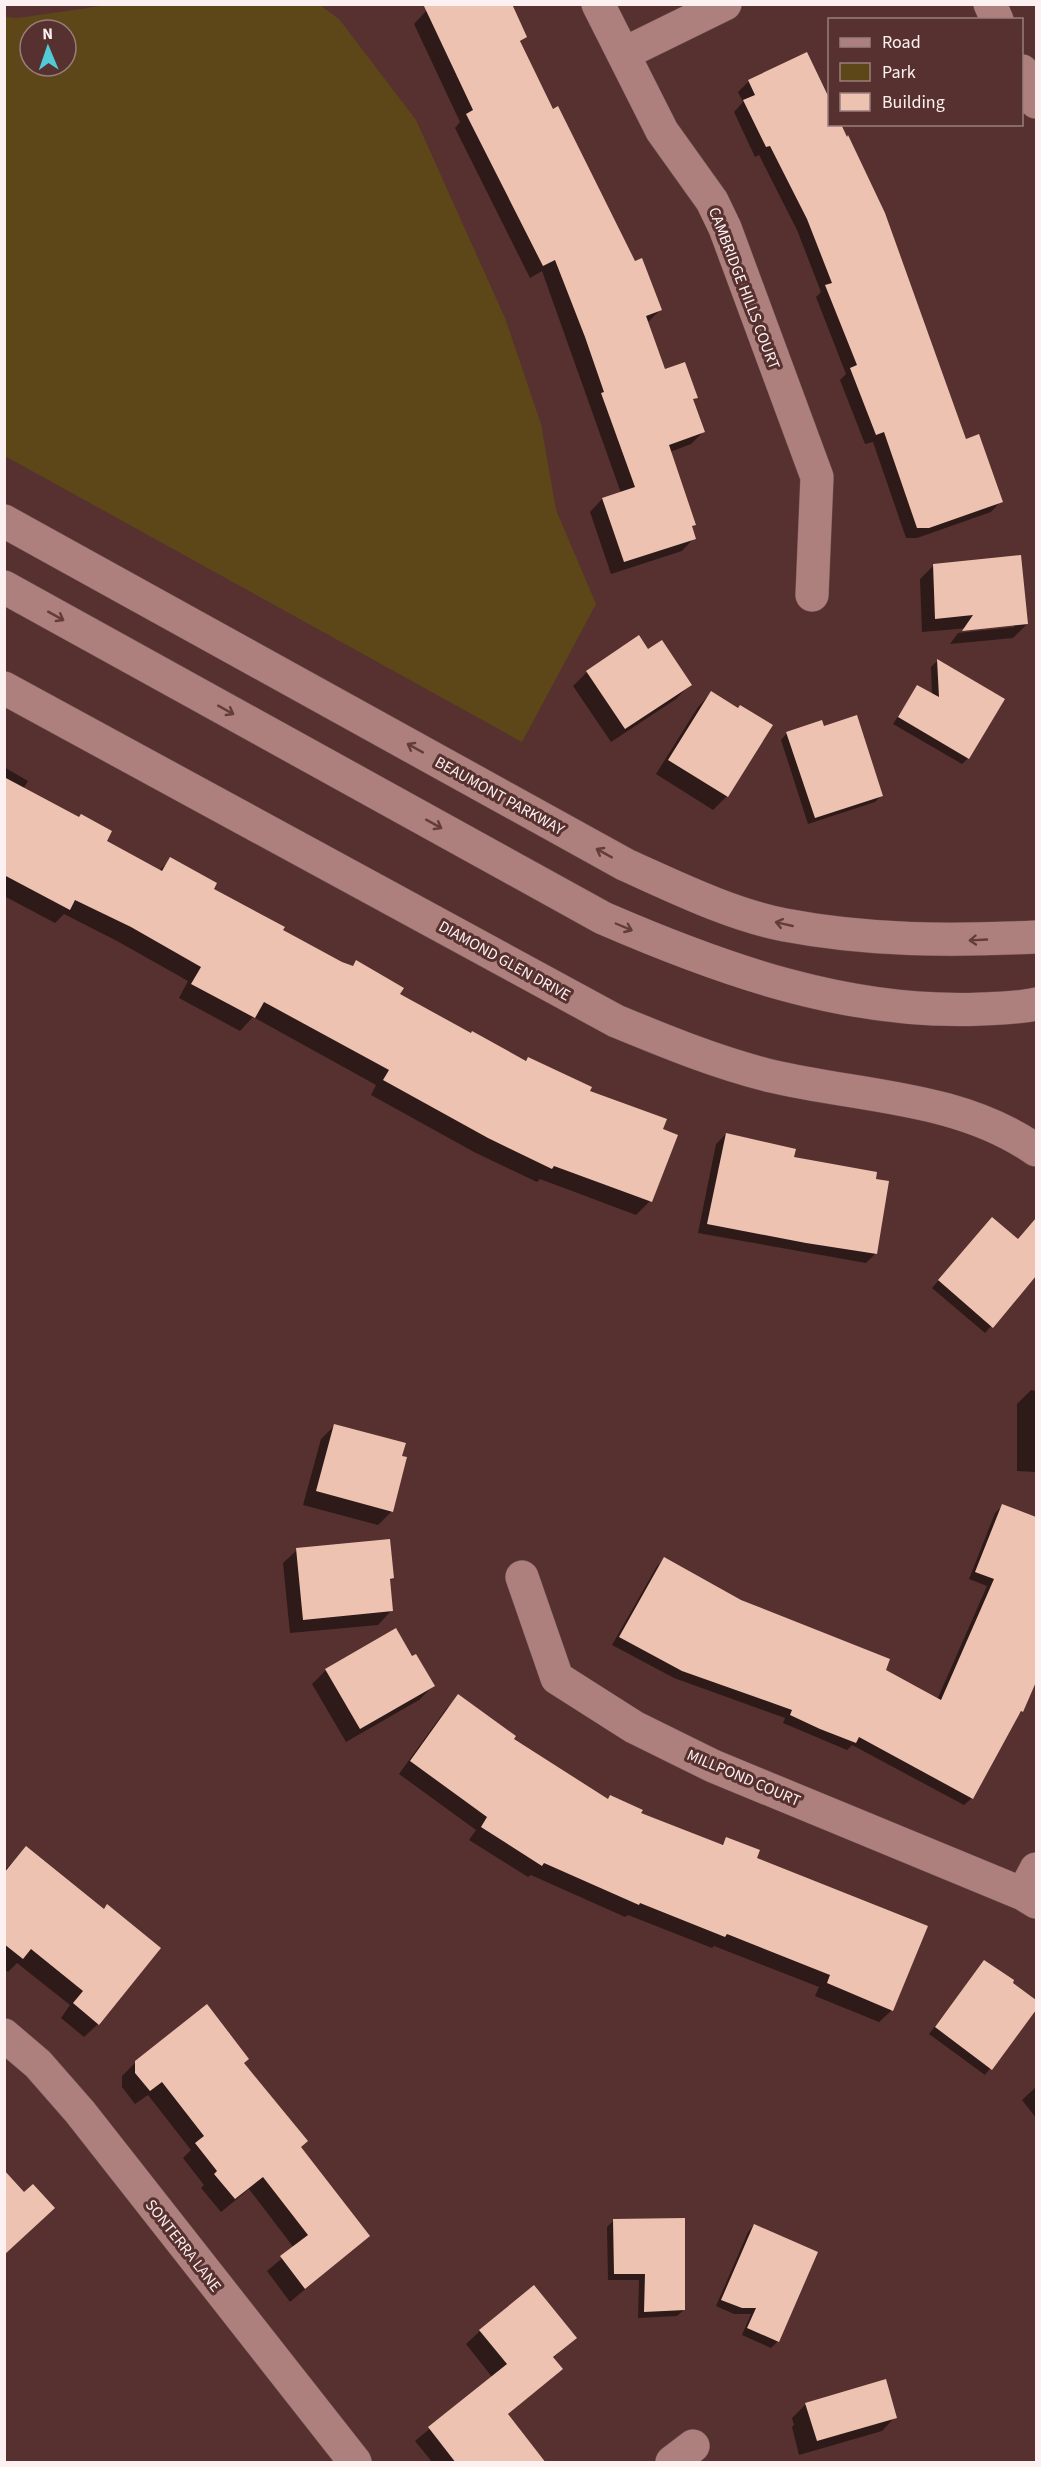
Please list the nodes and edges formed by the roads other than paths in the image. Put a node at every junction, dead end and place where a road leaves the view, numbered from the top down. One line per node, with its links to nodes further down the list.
1 (598, 4): 5 (street, CAMBRIDGE HILLS COURT)
2 (725, 4): 5 (street)
3 (990, 4): 4 (street)
4 (996, 18)
5 (623, 54): 10 (street, CAMBRIDGE HILLS COURT)
6 (1023, 73): 7 (street)
7 (1036, 102)
8 (4, 521): 12 (street, BEAUMONT PARKWAY, one-way to 8)
9 (4, 587): 13 (street, one-way to 13)
10 (812, 595)
11 (4, 688): 14 (street, DIAMOND GLEN DRIVE)
12 (1036, 937)
13 (1036, 1004)
14 (1036, 1150)
15 (522, 1577): 16 (street, MILLPOND COURT)
16 (1032, 1888)
17 (4, 2035): 18 (street, SONTERRA LANE)
18 (355, 2463)

